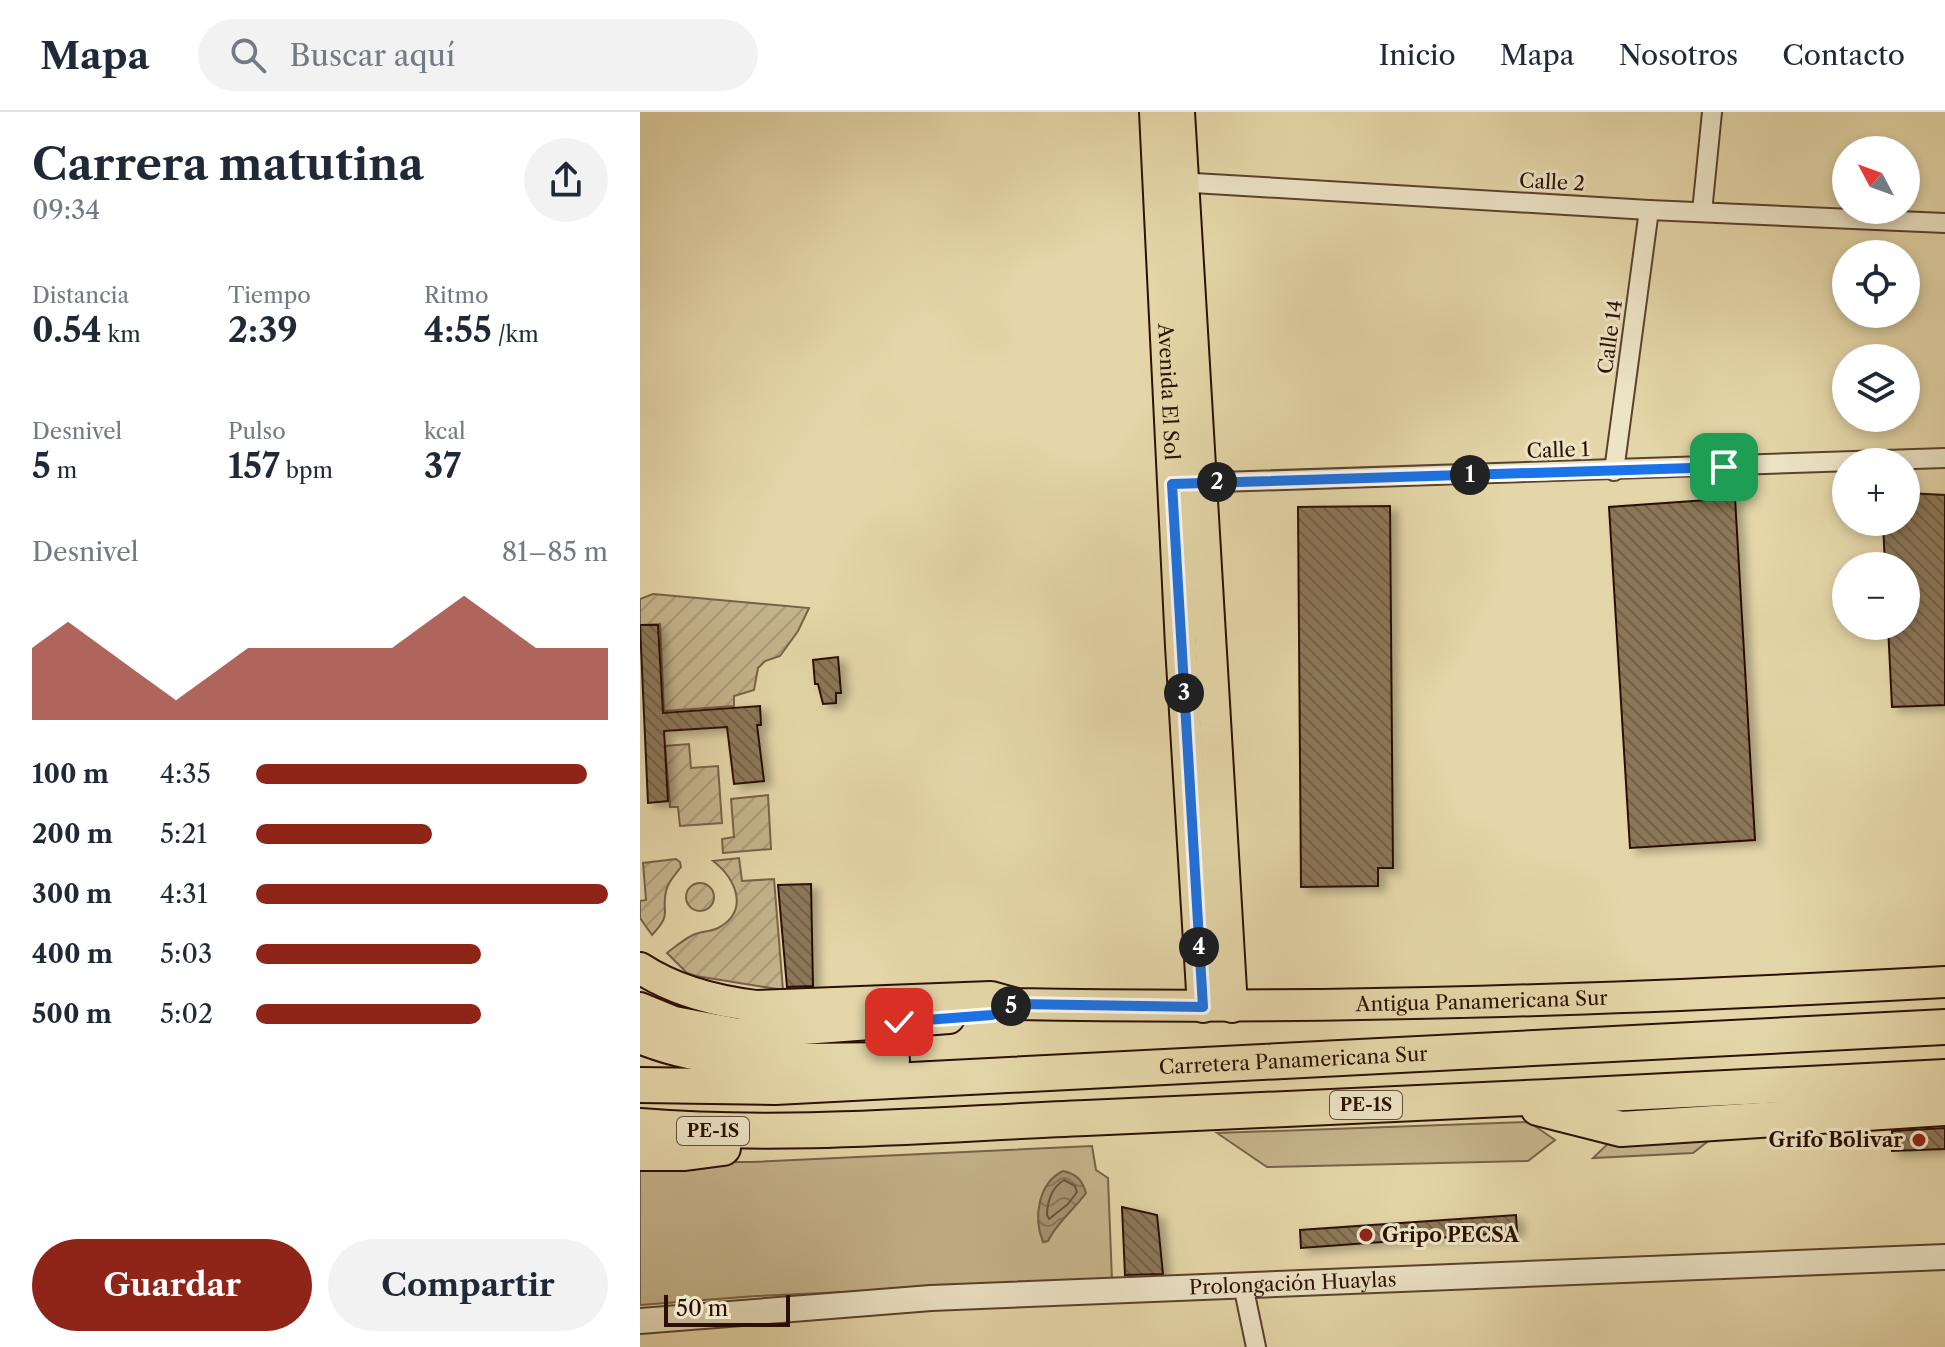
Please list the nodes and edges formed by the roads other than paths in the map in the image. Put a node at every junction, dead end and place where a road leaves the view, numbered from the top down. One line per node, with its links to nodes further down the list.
1 (1155, 112): 4 (main road, Avenida El Sol)
2 (1179, 112): 4 (main road, Avenida El Sol)
3 (1712, 112): 6 (street)
4 (1170, 181): 5 (street, Calle 2); 10 (main road, Avenida El Sol)
5 (1649, 210): 6 (street, Calle 2); 9 (street, Calle 14)
6 (1702, 212): 7 (street, Calle 2)
7 (1945, 223)
8 (1945, 458): 9 (street, Calle 1)
9 (1614, 471): 10 (street, Calle 1)
10 (1186, 483): 14 (main road, Avenida El Sol)
11 (640, 968): 13 (main road, Antigua Panamericana Sur)
12 (1945, 982): 14 (main road, Antigua Panamericana Sur)
13 (1017, 1004): 14 (main road, Antigua Panamericana Sur); 15 (main road, Antigua Panamericana Sur)
14 (1218, 1007)
15 (640, 1008)
16 (1945, 1027): 18 (highway, Carretera Panamericana Sur / PE-1S)
17 (640, 1036): 18 (highway)
18 (1055, 1073): 20 (highway, Carretera Panamericana Sur / PE-1S)
19 (1945, 1077): 21 (highway, PE-1S)
20 (640, 1085)
21 (1503, 1099): 22 (highway); 24 (highway, PE-1S)
22 (1945, 1108)
23 (640, 1126): 24 (highway, PE-1S)
24 (786, 1130): 25 (highway)
25 (640, 1153)
26 (1945, 1257): 27 (street, Prolongación Huaylas)
27 (1243, 1285): 28 (street, Prolongación Huaylas); 29 (street)
28 (640, 1321)
29 (1256, 1347)

